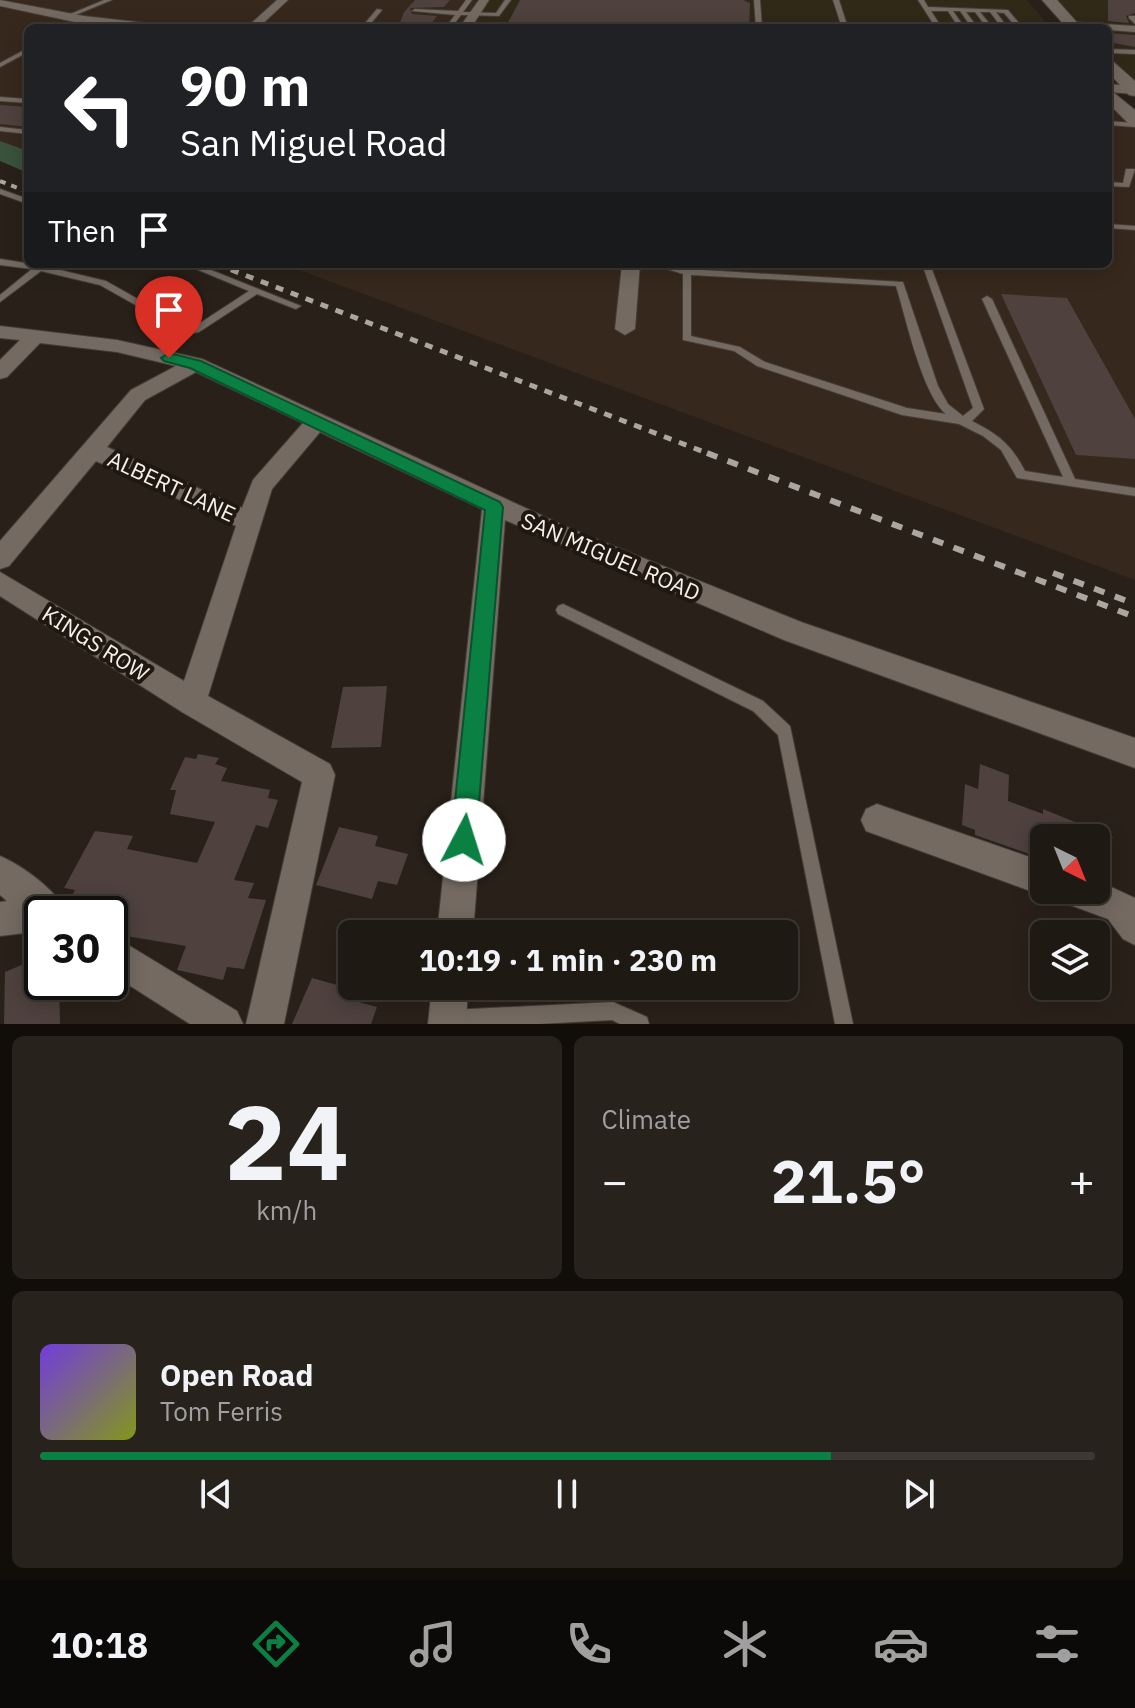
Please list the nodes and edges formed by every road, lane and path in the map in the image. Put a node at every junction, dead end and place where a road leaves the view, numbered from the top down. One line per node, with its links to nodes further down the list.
1 (109, 0): 21 (lane)
2 (275, 0): 3 (lane)
3 (283, 0): 23 (street)
4 (469, 0): 19 (lane)
5 (484, 0): 20 (street)
6 (508, 0): 20 (lane)
7 (757, 0): 27 (lane)
8 (836, 0): 28 (lane)
9 (921, 0): 12 (lane)
10 (1049, 0): 35 (main road)
11 (0, 1): 21 (street)
12 (926, 9): 14 (lane); 29 (lane)
13 (379, 10): 24 (lane)
14 (950, 10): 15 (lane); 30 (lane)
15 (962, 10): 16 (lane); 31 (lane)
16 (976, 10): 18 (lane); 32 (lane)
17 (415, 11): 19 (lane)
18 (992, 11): 33 (lane); 34 (lane)
19 (460, 13): 20 (lane); 25 (lane)
20 (475, 14): 26 (street)
21 (66, 22): 22 (street)
22 (120, 24)
23 (256, 24)
24 (367, 24)
25 (452, 24)
26 (468, 24)
27 (759, 24)
28 (844, 24)
29 (936, 24)
30 (959, 24)
31 (972, 24)
32 (987, 24)
33 (1002, 24)
34 (1017, 24)
35 (1072, 24)
36 (1112, 28): 37 (street)
37 (1135, 29)
38 (1112, 51): 40 (lane)
39 (24, 52): 41 (lane)
40 (1135, 52)
41 (0, 65)
42 (1112, 66): 44 (main road)
43 (1112, 90): 44 (street)
44 (1135, 90)
45 (1112, 95): 49 (main road)
46 (0, 99): 47 (lane)
47 (24, 101)
48 (1112, 123): 49 (lane)
49 (1135, 123)
50 (0, 129): 51 (lane)
51 (24, 132)
52 (1135, 171): 53 (lane)
53 (1112, 184)
54 (0, 191): 55 (lane)
55 (24, 200)
56 (1112, 226): 57 (lane)
57 (1135, 228)
58 (0, 262): 59 (lane)
59 (24, 266)
60 (39, 268): 66 (lane); 67 (lane)
61 (198, 268): 67 (lane)
62 (631, 268): 71 (street)
63 (670, 268): 65 (lane)
64 (927, 268): 76 (lane)
65 (687, 272): 76 (lane); 76 (lane)
66 (5, 290): 68 (lane)
67 (256, 290): 70 (lane)
68 (0, 299)
69 (987, 299): 79 (lane)
70 (296, 306)
71 (625, 329)
72 (0, 332): 73 (street, SAN MIGUEL ROAD)
73 (35, 337): 74 (street, SAN MIGUEL ROAD); 75 (street)
74 (195, 364): 77 (street, SAN MIGUEL ROAD); 78 (street)
75 (0, 372)
76 (965, 421): 79 (lane)
77 (316, 422): 81 (street, SAN MIGUEL ROAD); 82 (street)
78 (93, 450): 82 (street, ALBERT LANE); 83 (street)
79 (1071, 482): 80 (lane)
80 (1135, 492)
81 (494, 507): 87 (street, SAN MIGUEL ROAD); 96 (street)
82 (250, 522): 86 (street)
83 (0, 559)
84 (0, 583): 86 (street, KINGS ROW)
85 (563, 610): 102 (lane)
86 (192, 702): 100 (street, KINGS ROW)
87 (1135, 753)
88 (877, 820): 90 (street)
89 (0, 873): 91 (street)
90 (1030, 874)
91 (27, 896)
92 (1107, 904): 93 (street)
93 (1130, 914)
94 (24, 916): 95 (street)
95 (0, 919)
96 (456, 920)
97 (128, 963): 99 (street)
98 (448, 1010): 101 (lane)
99 (224, 1024)
100 (265, 1024)
101 (640, 1024)
102 (844, 1024)

